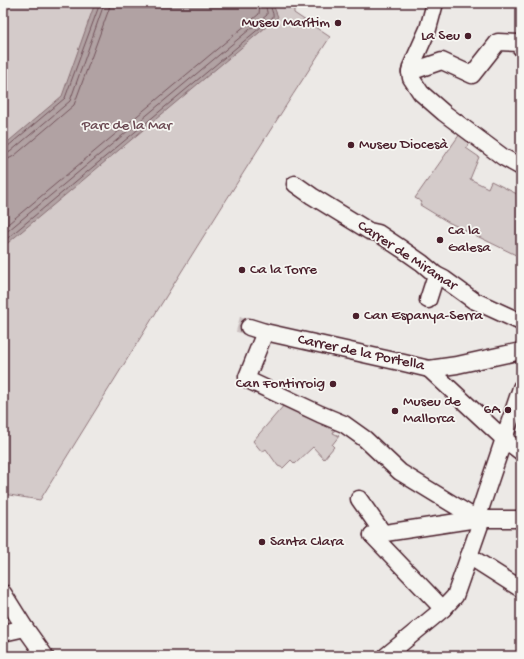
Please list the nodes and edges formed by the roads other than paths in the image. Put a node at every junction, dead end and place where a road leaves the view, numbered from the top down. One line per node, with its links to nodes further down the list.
1 (435, 3): 3 (street)
2 (521, 48): 3 (street)
3 (410, 72): 4 (street)
4 (521, 167)
5 (295, 184): 6 (street, Carrer de Miramar)
6 (436, 276): 7 (street); 8 (street, Carrer de Miramar)
7 (428, 300)
8 (521, 322)
9 (249, 327): 10 (street, Carrer de la Portella)
10 (265, 332): 12 (street, Carrer de la Portella); 17 (street)
11 (521, 351): 12 (street, Carrer de la Portella)
12 (429, 369): 14 (street)
13 (521, 388): 14 (street)
14 (504, 439): 15 (street); 17 (street)
15 (521, 452)
16 (359, 499): 19 (street)
17 (479, 519): 18 (street); 19 (street); 20 (street)
18 (521, 519)
19 (377, 534): 23 (street)
20 (469, 556): 21 (street); 23 (street)
21 (521, 589)
22 (3, 593): 24 (street)
23 (443, 609): 27 (street)
24 (25, 628): 25 (street); 26 (street)
25 (3, 633)
26 (45, 656)
27 (386, 656)

